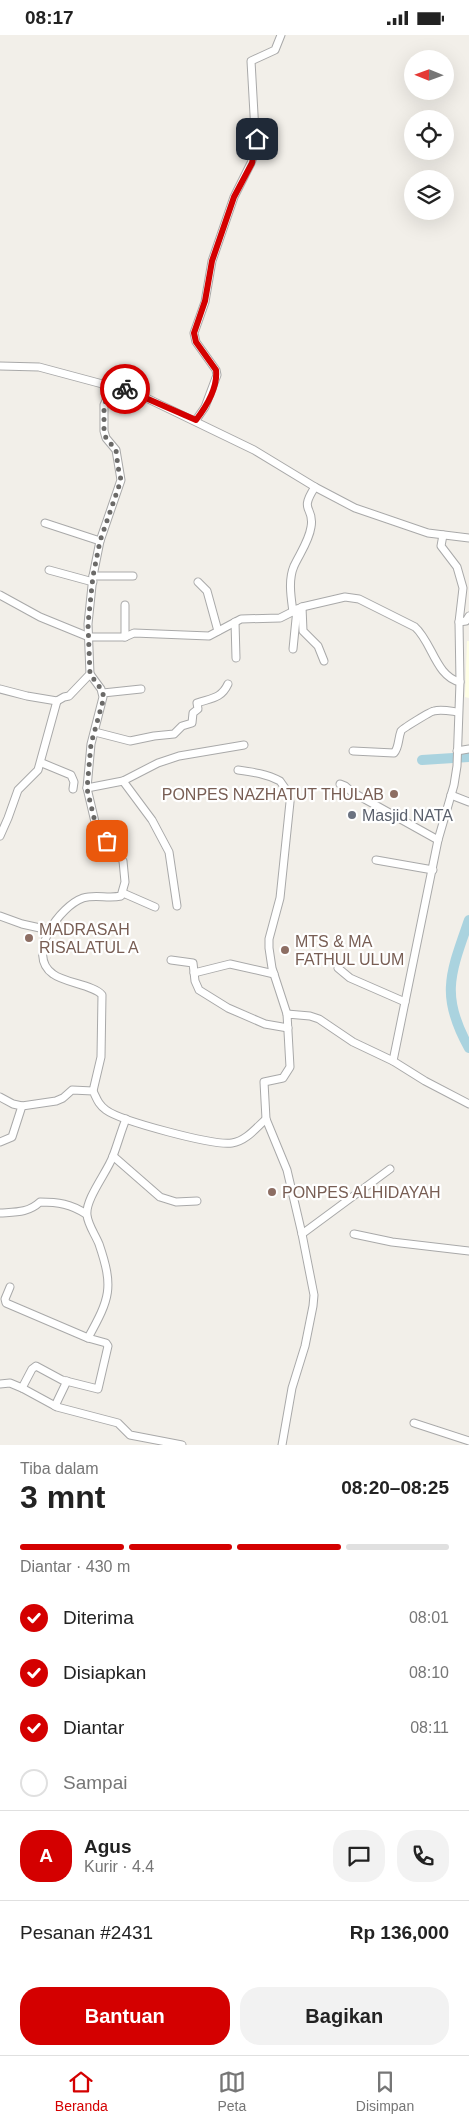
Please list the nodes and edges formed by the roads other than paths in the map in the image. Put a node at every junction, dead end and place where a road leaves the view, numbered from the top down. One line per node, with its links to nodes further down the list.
1 (281, 35): 4 (street)
2 (0, 366): 3 (street)
3 (113, 386): 4 (street); 9 (street)
4 (196, 420): 5 (street)
5 (315, 487): 7 (street); 16 (street)
6 (45, 523): 9 (street)
7 (443, 535): 8 (street); 19 (street)
8 (468, 537)
9 (100, 541): 12 (street)
10 (49, 569): 12 (street)
11 (133, 576): 12 (street)
12 (93, 579): 21 (street)
13 (198, 581): 20 (street)
14 (0, 595): 21 (street)
15 (125, 605): 22 (street)
16 (297, 609): 18 (street); 23 (street); 25 (street); 27 (street)
17 (469, 617): 19 (street)
18 (235, 623): 20 (street); 24 (street)
19 (459, 623): 27 (street)
20 (218, 631): 22 (street)
21 (89, 637): 22 (street); 26 (street)
22 (125, 637)
23 (293, 649)
24 (236, 658)
25 (324, 661)
26 (90, 674): 31 (street); 32 (street)
27 (460, 682): 33 (street)
28 (228, 685): 34 (street)
29 (0, 689): 32 (street)
30 (140, 689): 31 (street)
31 (103, 693): 34 (street)
32 (58, 701): 39 (street)
33 (458, 712): 37 (street); 38 (street)
34 (94, 731): 44 (street)
35 (244, 745): 41 (street)
36 (469, 749): 38 (street)
37 (353, 751)
38 (457, 753): 45 (street)
39 (42, 763): 43 (street); 47 (street)
40 (238, 769): 59 (street)
41 (123, 781): 44 (street); 52 (street)
42 (340, 784): 48 (street)
43 (73, 789)
44 (87, 789): 51 (street)
45 (451, 795): 46 (street); 48 (street)
46 (469, 802)
47 (0, 835)
48 (438, 840): 50 (street)
49 (376, 860): 50 (street)
50 (433, 870): 60 (street)
51 (123, 893): 53 (street); 55 (street)
52 (177, 906)
53 (155, 907)
54 (0, 917): 55 (street)
55 (49, 929): 64 (street)
56 (171, 960): 58 (street)
57 (338, 968): 60 (street)
58 (194, 973): 59 (street); 62 (street)
59 (274, 974): 61 (street)
60 (405, 1001): 63 (street)
61 (287, 1014): 62 (street); 63 (street)
62 (288, 1028): 69 (street)
63 (393, 1061): 66 (street)
64 (93, 1091): 67 (street); 68 (street)
65 (0, 1097): 67 (street)
66 (469, 1104)
67 (22, 1105): 70 (street)
68 (126, 1119): 69 (street); 71 (street)
69 (266, 1119): 76 (street)
70 (0, 1142)
71 (113, 1156): 73 (street); 75 (street)
72 (390, 1169): 76 (street)
73 (197, 1201)
74 (0, 1213): 75 (street)
75 (86, 1214): 80 (street)
76 (302, 1234): 88 (street)
77 (354, 1234): 78 (street)
78 (469, 1251)
79 (10, 1287): 80 (street)
80 (88, 1338): 81 (street)
81 (66, 1381): 83 (street); 84 (street)
82 (0, 1384): 83 (street)
83 (22, 1388): 84 (street)
84 (55, 1406): 87 (street)
85 (414, 1423): 86 (street)
86 (469, 1441)
87 (182, 1445)
88 (282, 1445)

